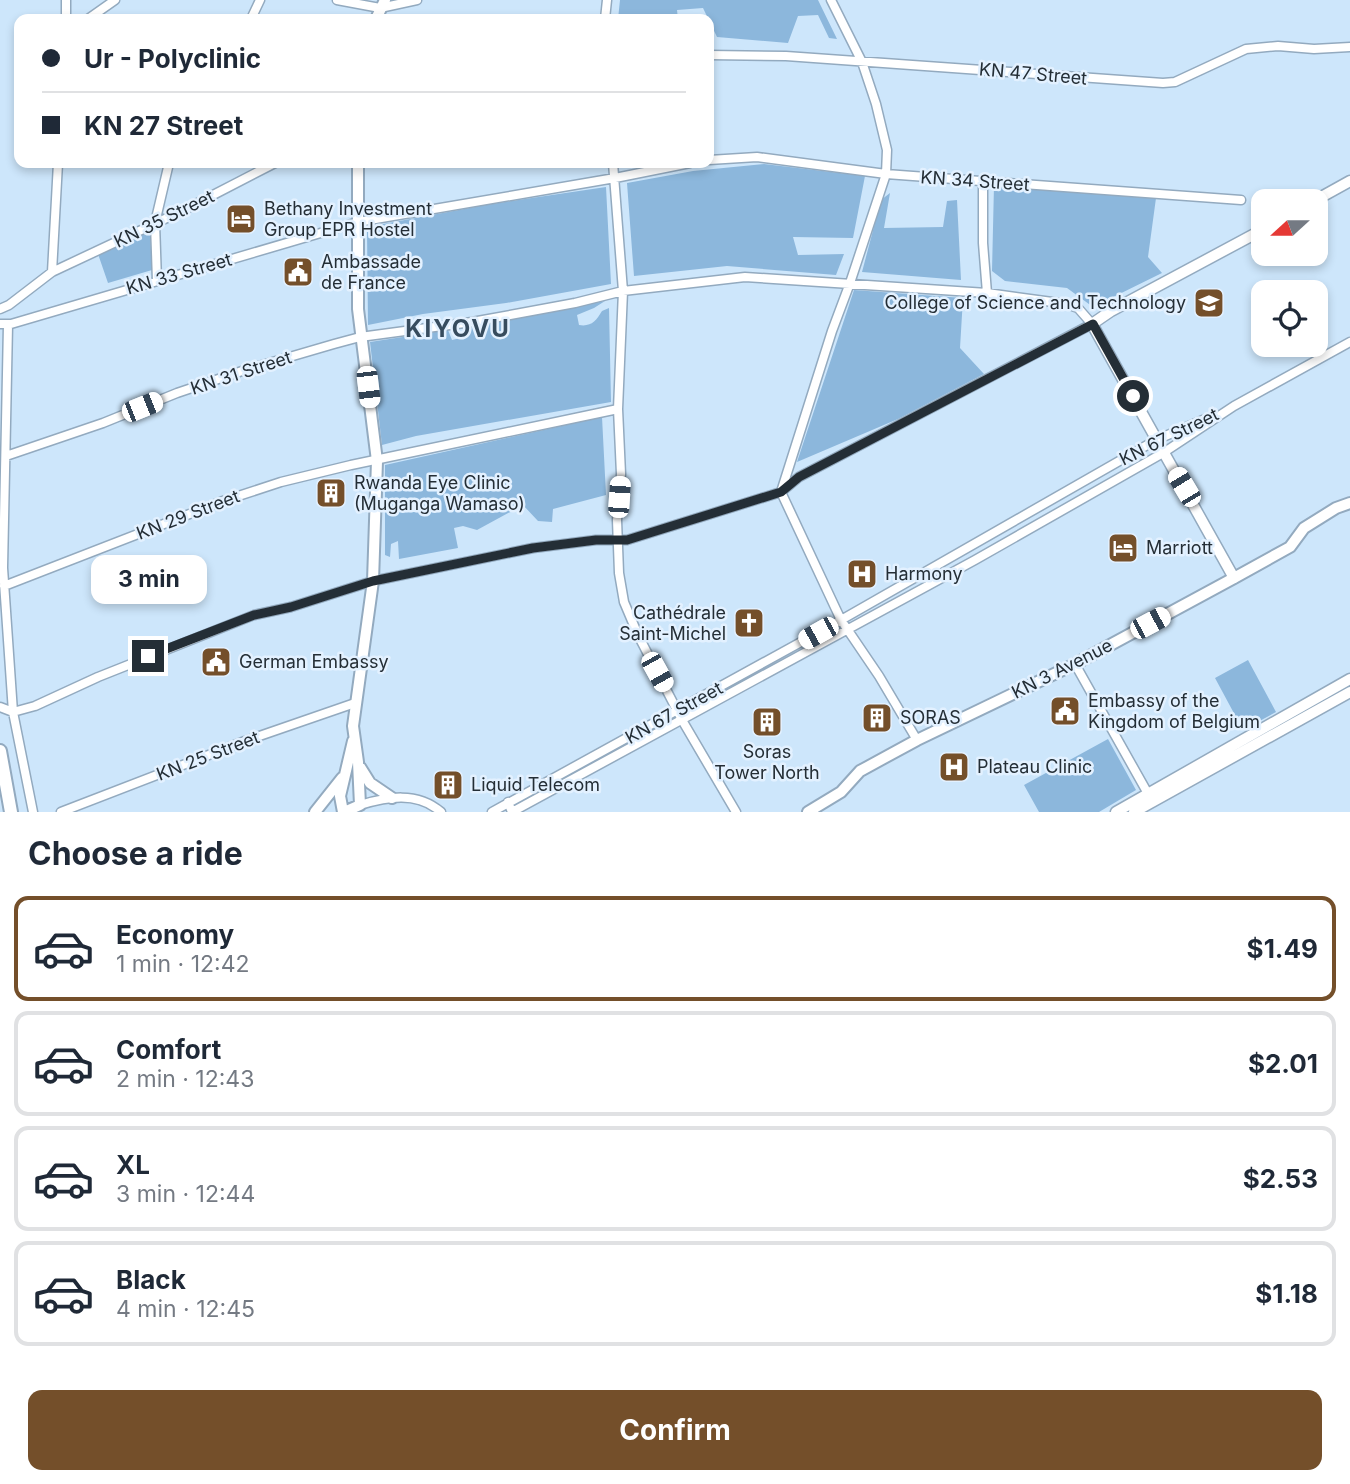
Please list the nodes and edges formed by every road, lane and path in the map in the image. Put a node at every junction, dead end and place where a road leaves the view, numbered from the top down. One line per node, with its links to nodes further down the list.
1 (115, 0): 6 (street)
2 (337, 0): 5 (street)
3 (416, 0): 5 (street)
4 (831, 0): 9 (street)
5 (383, 4)
6 (95, 14)
7 (1350, 47): 9 (street, KN 47 Street)
8 (714, 55): 9 (street, KN 47 Street)
9 (862, 62): 17 (street)
10 (714, 160): 17 (street, KN 34 Street)
11 (58, 168): 26 (street)
12 (168, 168): 24 (street)
13 (265, 168): 24 (street, KN 35 Street)
14 (359, 168): 23 (main road)
15 (614, 168): 18 (street)
16 (665, 168): 18 (street)
17 (886, 174): 19 (street, KN 34 Street); 28 (street)
18 (615, 178): 23 (street); 29 (street)
19 (984, 181): 22 (street, KN 34 Street); 30 (street)
20 (1350, 181): 21 (street)
21 (1328, 193)
22 (1241, 200)
23 (358, 222): 27 (street, KN 33 Street); 34 (main road)
24 (155, 223): 26 (street, KN 35 Street); 27 (street)
25 (1251, 236): 33 (street)
26 (52, 272): 31 (street, KN 35 Street)
27 (157, 281): 32 (street, KN 33 Street)
28 (850, 283): 29 (street, KN 31 Street); 30 (street, KN 31 Street); 42 (street)
29 (623, 291): 34 (street, KN 31 Street); 37 (street)
30 (987, 293): 33 (street, KN 31 Street)
31 (0, 309)
32 (4, 324): 40 (street)
33 (1093, 324): 38 (street); 42 (street)
34 (360, 337): 40 (street, KN 31 Street); 41 (main road)
35 (1350, 342): 36 (street)
36 (1234, 406): 38 (street, KN 67 Street); 39 (street, KN 67 Street)
37 (618, 409): 41 (street, KN 29 Street); 44 (street)
38 (1156, 440): 39 (street); 48 (street, KN 67 Street)
39 (1163, 453): 45 (street); 49 (street, KN 67 Street)
40 (6, 456): 47 (street)
41 (377, 461): 46 (main road); 47 (street, KN 29 Street)
42 (781, 492): 44 (street); 48 (street)
43 (1350, 503): 45 (main road, KN 3 Avenue)
44 (619, 541): 46 (street); 56 (street)
45 (1234, 578): 50 (main road, KN 3 Avenue)
46 (373, 581): 53 (main road); 55 (street)
47 (4, 586): 55 (street)
48 (841, 620): 49 (street); 56 (street, KN 67 Street)
49 (847, 631): 56 (street, KN 67 Street); 58 (street)
50 (1075, 664): 58 (main road, KN 3 Avenue); 63 (street)
51 (1350, 679): 61 (street)
52 (1350, 692): 61 (street)
53 (355, 703): 57 (main road); 69 (street, KN 25 Street)
54 (0, 707): 55 (street)
55 (13, 712): 68 (street)
56 (680, 716): 65 (street, KN 67 Street); 74 (street, KN 67 Street); 75 (street)
57 (354, 738): 60 (main road); 62 (main road)
58 (917, 740): 76 (main road, KN 3 Avenue)
59 (0, 751): 67 (highway)
60 (358, 762): 64 (main road); 66 (main road)
61 (1205, 766): 63 (street)
62 (344, 775): 70 (main road); 71 (main road)
63 (1150, 797): 77 (street); 78 (street)
64 (393, 798): 66 (street); 72 (street)
65 (508, 802): 73 (street, KN 67 Street); 74 (street)
66 (360, 805): 71 (main road)
67 (11, 812)
68 (33, 812)
69 (61, 812)
70 (315, 812)
71 (344, 812)
72 (441, 812)
73 (492, 812)
74 (512, 812)
75 (736, 812)
76 (808, 812)
77 (1116, 812)
78 (1134, 812)

